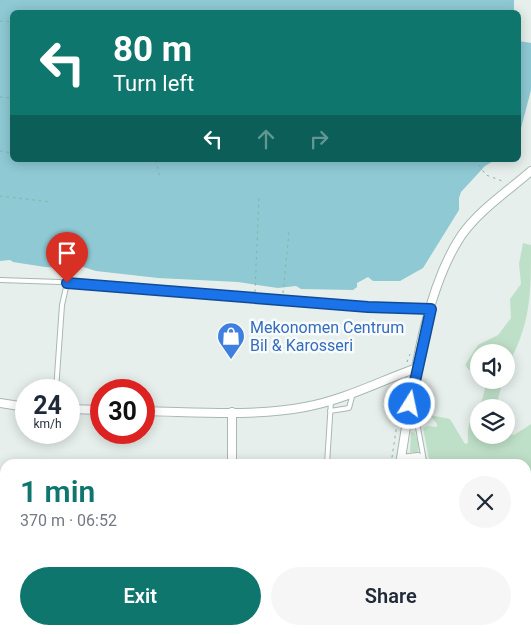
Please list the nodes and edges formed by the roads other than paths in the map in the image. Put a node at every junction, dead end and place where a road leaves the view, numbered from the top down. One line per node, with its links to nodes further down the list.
1 (531, 171): 4 (street)
2 (0, 280): 3 (lane)
3 (60, 282)
4 (431, 309): 5 (street); 6 (lane)
5 (417, 368): 7 (street); 17 (street)
6 (57, 379)
7 (353, 393): 8 (street); 12 (lane)
8 (330, 401): 12 (lane); 13 (street)
9 (0, 403): 10 (street)
10 (15, 405)
11 (155, 411): 13 (street)
12 (330, 411): 16 (lane)
13 (232, 412): 15 (street)
14 (417, 422): 18 (lane)
15 (232, 459)
16 (327, 459)
17 (401, 459)
18 (424, 459)

